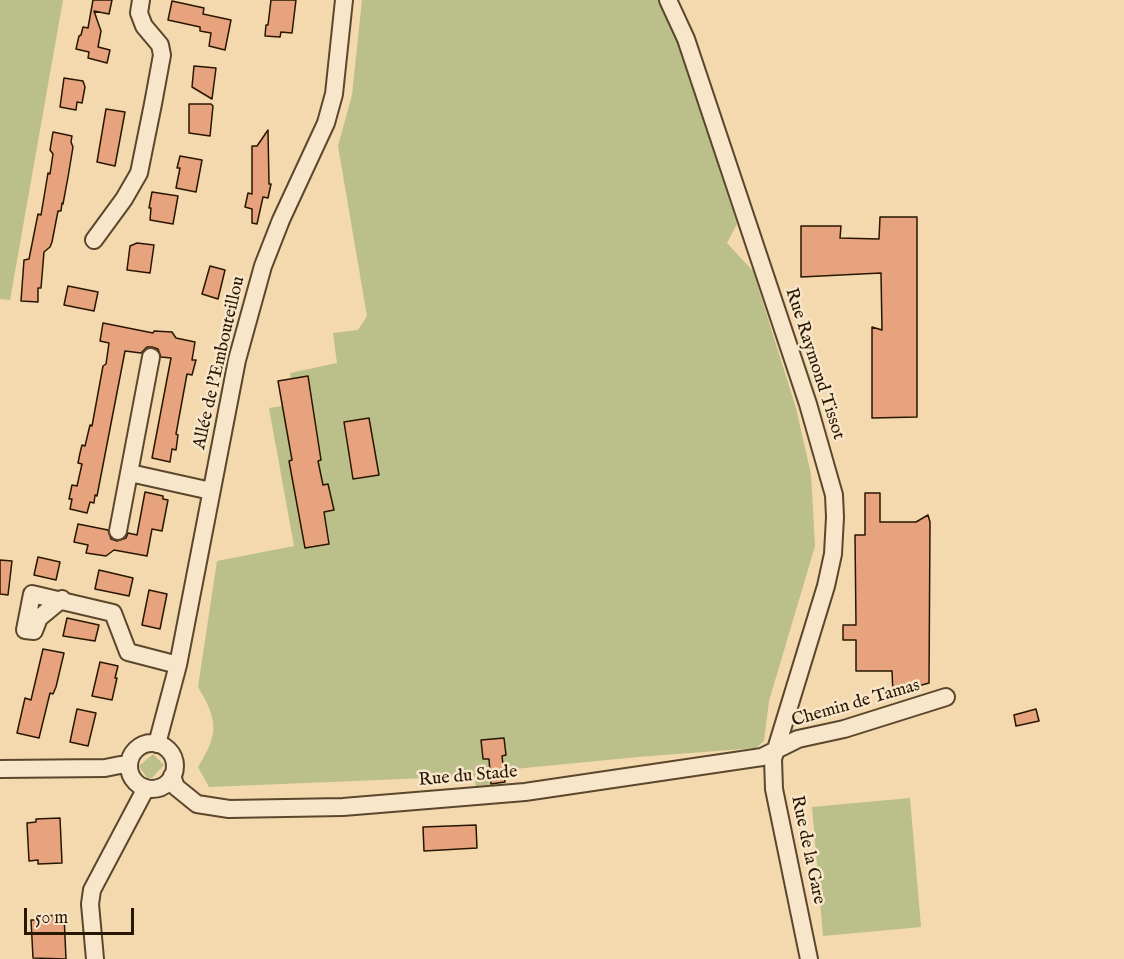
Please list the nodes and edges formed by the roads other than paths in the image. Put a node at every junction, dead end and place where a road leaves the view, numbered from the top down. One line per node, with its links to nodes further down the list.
1 (141, 0): 4 (street)
2 (344, 0): 7 (street, Allée de l'Embouteillou)
3 (668, 0): 13 (street, Rue Raymond Tissot)
4 (94, 240)
5 (151, 357): 6 (street)
6 (130, 473): 7 (street); 8 (street)
7 (211, 490): 10 (street, Allée de l'Embouteillou)
8 (118, 531)
9 (62, 599): 10 (street)
10 (178, 665): 12 (street, Allée de l'Embouteillou)
11 (946, 697): 13 (street, Chemin de Tamas)
12 (157, 744): 14 (street); 16 (street)
13 (777, 749): 16 (street, Rue du Stade); 19 (street, Rue de la Gare)
14 (128, 765): 15 (street); 17 (street)
15 (0, 769)
16 (172, 776): 17 (street)
17 (146, 788): 18 (street)
18 (95, 959)
19 (809, 959)

